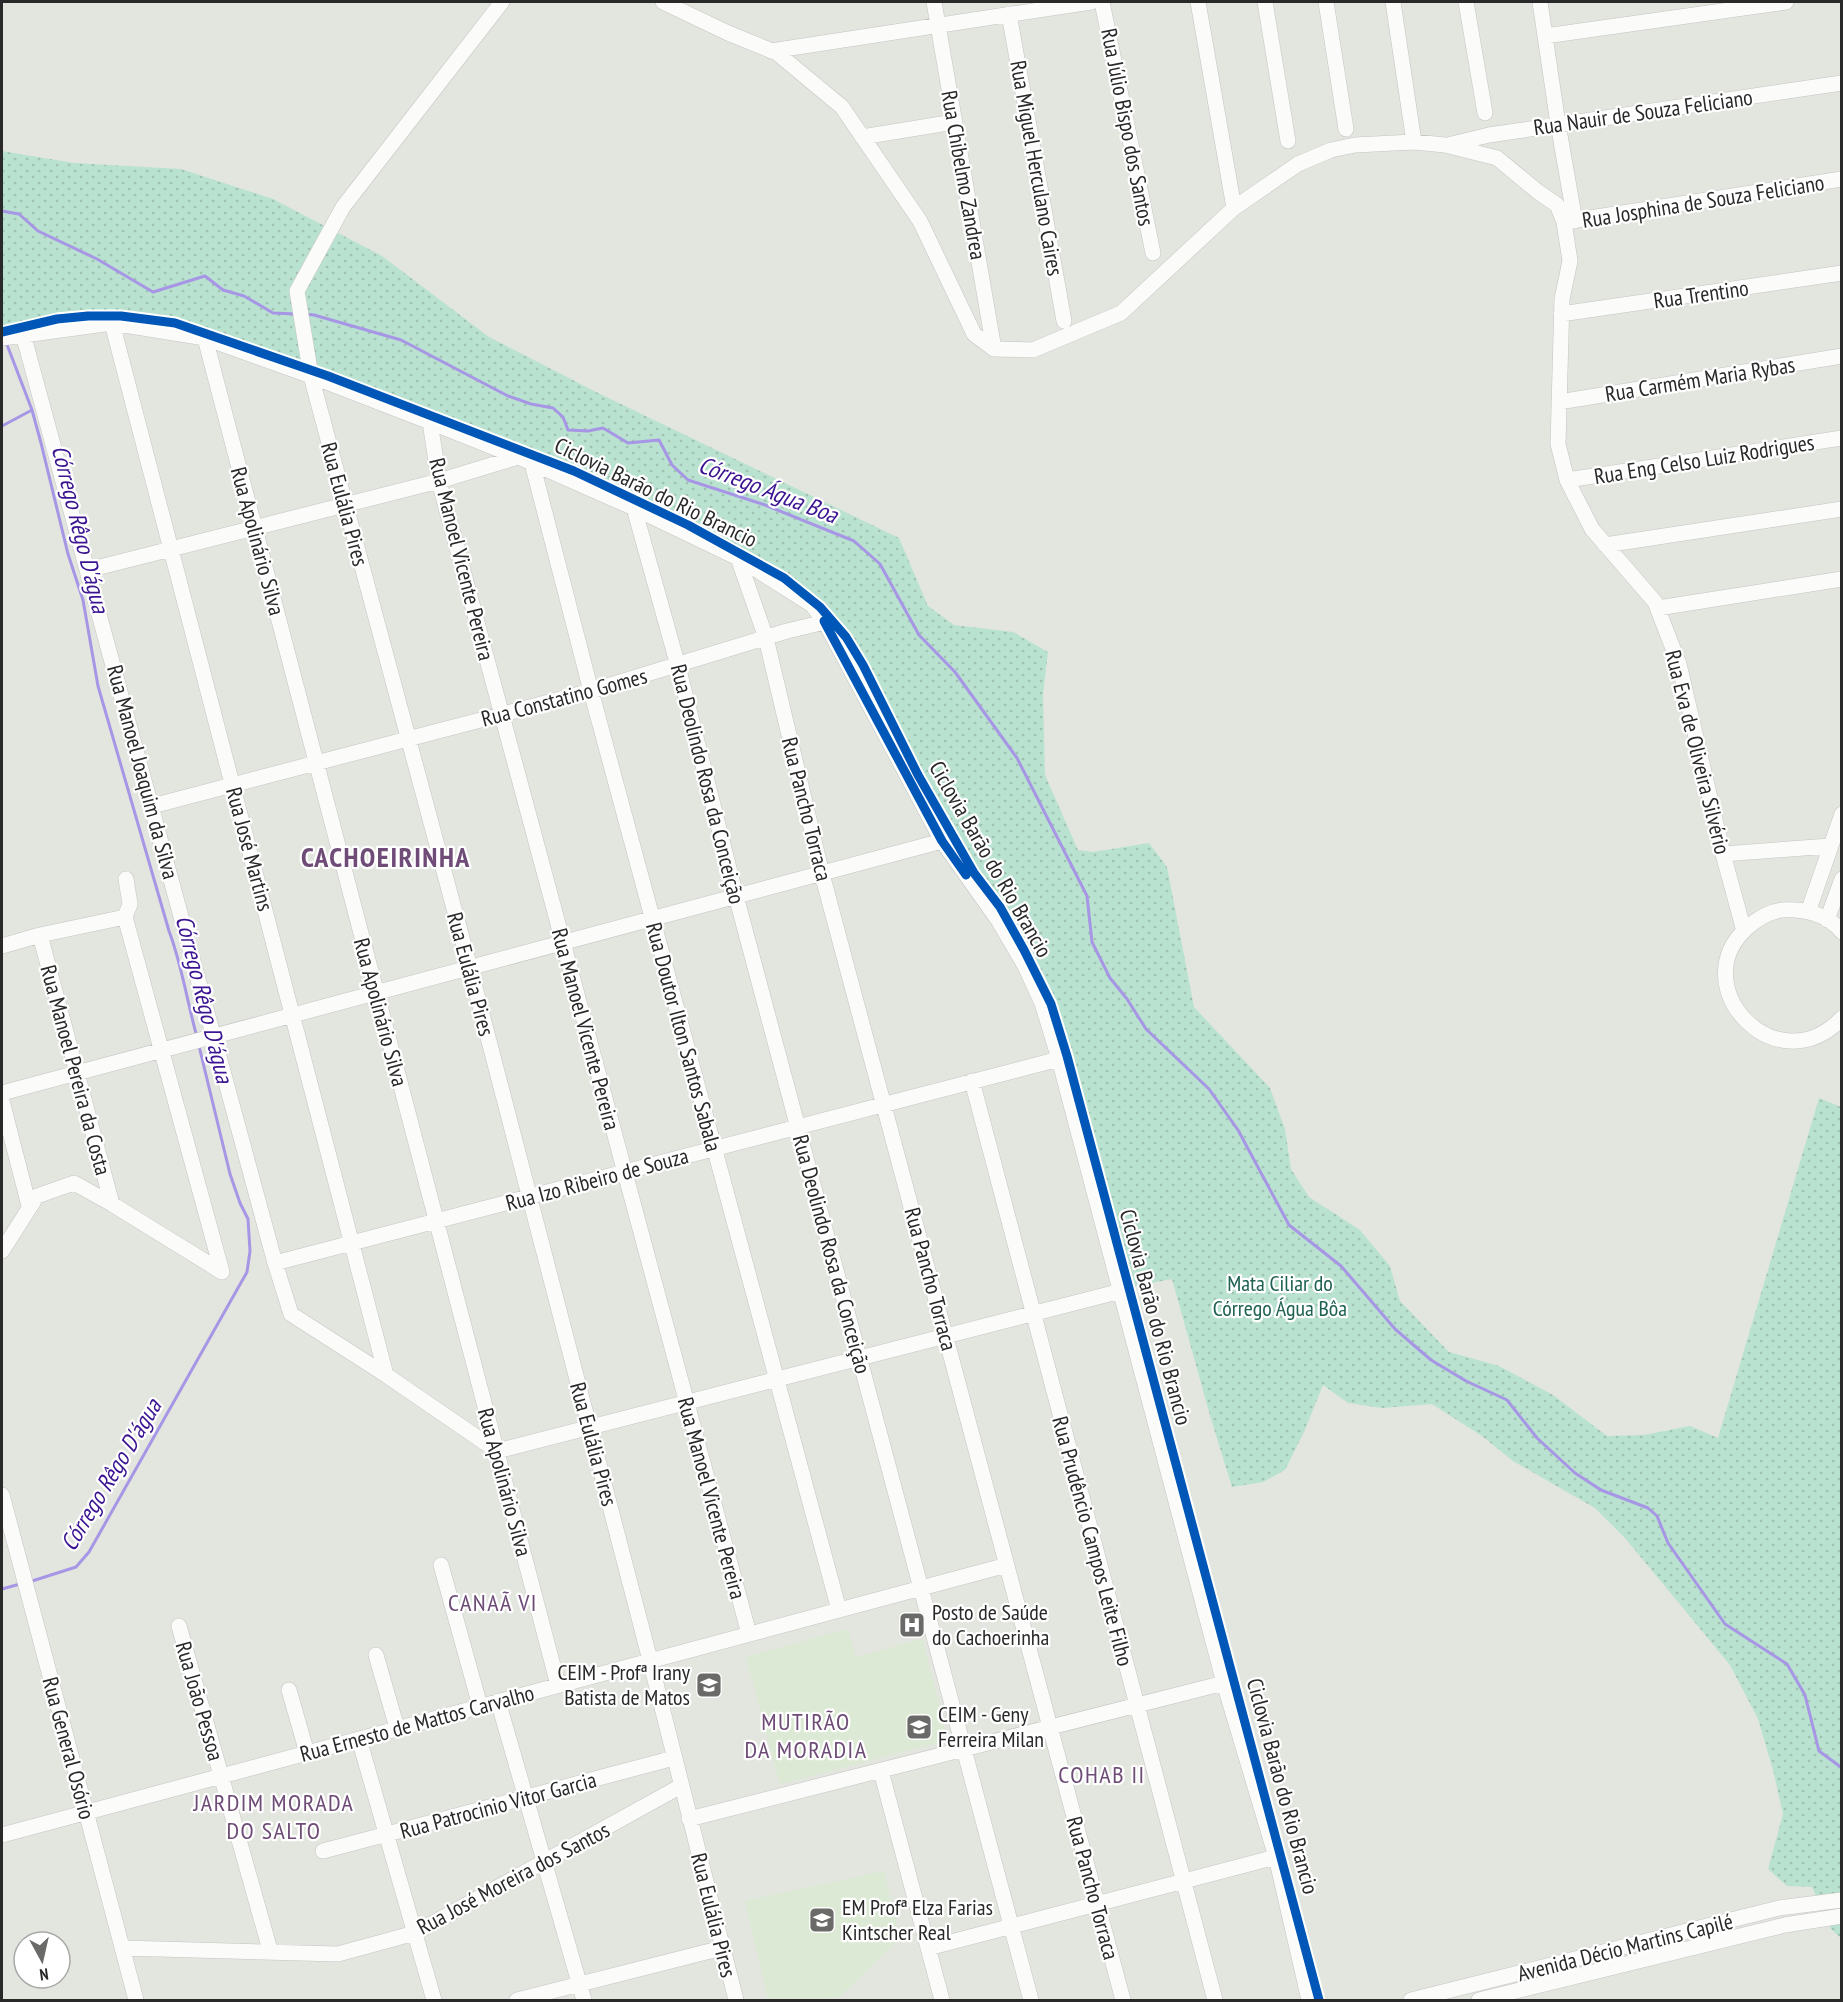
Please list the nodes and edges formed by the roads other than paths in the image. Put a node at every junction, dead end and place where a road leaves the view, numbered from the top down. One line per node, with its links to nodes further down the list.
1 (502, 2): 38 (street, Rua Eulália Pires)
2 (663, 2): 16 (street)
3 (934, 2): 14 (street, Rua Chibelmo Zandrea)
4 (1091, 2): 13 (street)
5 (1102, 2): 29 (street, Rua Júlio Bispo dos Santos)
6 (1198, 2): 27 (street)
7 (1265, 2): 23 (street)
8 (1326, 2): 21 (street)
9 (1393, 2): 24 (street)
10 (1466, 2): 18 (street)
11 (1540, 2): 15 (street)
12 (1786, 2): 15 (street)
13 (1009, 14): 14 (street); 32 (street, Rua Miguel Herculano Caires)
14 (938, 24): 16 (street); 19 (street, Rua Chibelmo Zandrea)
15 (1545, 36): 20 (street)
16 (771, 51): 22 (street)
17 (1842, 83): 20 (street, Rua Nauir de Souza Feliciano)
18 (1485, 114)
19 (954, 122): 22 (street); 36 (street, Rua Chibelmo Zandrea)
20 (1558, 124): 25 (street, Rua Nauir de Souza Feliciano); 28 (street)
21 (1346, 129)
22 (862, 137): 36 (street)
23 (1288, 141)
24 (1414, 142): 25 (street, Rua Eva de Oliveira Silvério); 27 (street, Rua Eva de Oliveira Silvério)
25 (1445, 146): 28 (street, Rua Eva de Oliveira Silvério)
26 (1842, 179): 28 (street, Rua Josphina de Souza Feliciano)
27 (1234, 208): 36 (street, Rua Eva de Oliveira Silvério)
28 (1570, 221): 31 (street, Rua Eva de Oliveira Silvério)
29 (1153, 253)
30 (1842, 273): 31 (street, Rua Trentino)
31 (1561, 314): 39 (street, Rua Eva de Oliveira Silvério)
32 (1064, 321)
33 (112, 323): 34 (street); 35 (street); 50 (street, Rua José Martins)
34 (11, 337): 52 (street, Rua Manoel Joaquim da Silva)
35 (205, 338): 38 (street); 48 (street, Rua Apolinário Silva)
36 (994, 349)
37 (1842, 357): 39 (street, Rua Carmém Maria Rybas)
38 (311, 376): 40 (street); 45 (street, Rua Eulália Pires)
39 (1559, 402): 44 (street, Rua Eva de Oliveira Silvério)
40 (430, 422): 42 (street); 43 (street, Rua Manoel Vicente Pereira)
41 (1842, 438): 44 (street, Rua Eng Celso Luiz Rodrigues)
42 (525, 460): 43 (street); 46 (street); 58 (street, Rua Doutor Ilton Santos Sabala)
43 (439, 480): 45 (street); 59 (street, Rua Manoel Vicente Pereira)
44 (1567, 480): 49 (street, Rua Eva de Oliveira Silvério)
45 (345, 504): 48 (street); 60 (street, Rua Eulália Pires)
46 (634, 508): 51 (street); 57 (street, Rua Deolindo Rosa da Conceição)
47 (1842, 509): 49 (street)
48 (254, 527): 50 (street); 61 (street, Rua Apolinário Silva)
49 (1605, 545): 54 (street, Rua Eva de Oliveira Silvério)
50 (172, 549): 52 (street); 62 (street, Rua José Martins)
51 (738, 558): 55 (street); 56 (street, Rua Pancho Torraca)
52 (88, 570): 63 (street, Rua Manoel Joaquim da Silva)
53 (1842, 579): 54 (street)
54 (1658, 608): 67 (street, Rua Eva de Oliveira Silvério)
55 (825, 622): 56 (street, Rua Constatino Gomes); 65 (street)
56 (766, 638): 57 (street, Rua Constatino Gomes); 68 (street, Rua Pancho Torraca)
57 (678, 666): 58 (street, Rua Constatino Gomes); 71 (street, Rua Deolindo Rosa da Conceição)
58 (591, 691): 59 (street, Rua Constatino Gomes); 74 (street, Rua Doutor Ilton Santos Sabala)
59 (502, 714): 60 (street, Rua Constatino Gomes); 79 (street, Rua Manoel Vicente Pereira)
60 (407, 739): 61 (street); 81 (street, Rua Eulália Pires)
61 (316, 763): 62 (street); 82 (street, Rua Apolinário Silva)
62 (233, 785): 63 (street); 83 (street, Rua José Martins)
63 (152, 806): 85 (street, Rua Manoel Joaquim da Silva)
64 (1842, 814): 66 (street)
65 (942, 842): 68 (street); 87 (street)
66 (1830, 846): 67 (street); 72 (street)
67 (1723, 854): 76 (street, Rua Eva de Oliveira Silvério)
68 (822, 873): 71 (street); 92 (street, Rua Pancho Torraca)
69 (126, 879): 73 (street)
70 (1842, 879): 75 (street)
71 (736, 896): 74 (street); 93 (street, Rua Deolindo Rosa da Conceição)
72 (1808, 912): 75 (street); 76 (street)
73 (125, 917): 78 (street); 86 (street)
74 (652, 919): 79 (street); 94 (street, Rua Doutor Ilton Santos Sabala)
75 (1827, 920): 77 (street)
76 (1744, 931): 84 (street)
77 (1842, 932)
78 (40, 936): 80 (street); 88 (street, Rua Manoel Pereira da Costa)
79 (563, 943): 81 (street); 95 (street, Rua Manoel Vicente Pereira)
80 (2, 946)
81 (470, 968): 82 (street); 96 (street, Rua Eulália Pires)
82 (376, 993): 83 (street); 99 (street, Rua Apolinário Silva)
83 (293, 1015): 85 (street); 100 (street, Rua José Martins)
84 (1842, 1018)
85 (211, 1037): 86 (street); 102 (street, Rua Manoel Joaquim da Silva)
86 (160, 1050): 88 (street); 97 (street)
87 (1059, 1059): 89 (street, Rua Izo Ribeiro de Souza); 103 (street)
88 (76, 1072): 90 (street); 97 (street, Rua Manoel Pereira da Costa)
89 (972, 1081): 92 (street, Rua Izo Ribeiro de Souza); 104 (street, Rua Prudêncio Campos Leite Filho)
90 (2, 1093)
91 (2, 1101): 98 (street)
92 (884, 1104): 93 (street, Rua Izo Ribeiro de Souza); 105 (street, Rua Pancho Torraca)
93 (798, 1127): 94 (street, Rua Izo Ribeiro de Souza); 106 (street, Rua Deolindo Rosa da Conceição)
94 (714, 1148): 95 (street, Rua Izo Ribeiro de Souza); 108 (street, Rua Doutor Ilton Santos Sabala)
95 (625, 1172): 96 (street, Rua Izo Ribeiro de Souza); 109 (street, Rua Manoel Vicente Pereira)
96 (528, 1197): 99 (street, Rua Izo Ribeiro de Souza); 110 (street, Rua Eulália Pires)
97 (112, 1204): 98 (street)
98 (29, 1206): 101 (street)
99 (436, 1221): 100 (street, Rua Izo Ribeiro de Souza); 111 (street, Rua Apolinário Silva)
100 (352, 1243): 102 (street, Rua Izo Ribeiro de Souza); 107 (street, Rua José Martins)
101 (2, 1251)
102 (275, 1263): 107 (street, Rua Manoel Joaquim da Silva)
103 (1121, 1291): 104 (street); 121 (street)
104 (1033, 1313): 105 (street); 125 (street, Rua Prudêncio Campos Leite Filho)
105 (946, 1336): 106 (street); 114 (street, Rua Pancho Torraca)
106 (859, 1358): 108 (street); 115 (street, Rua Deolindo Rosa da Conceição)
107 (386, 1375): 111 (street)
108 (776, 1379): 109 (street); 116 (street, Rua Doutor Ilton Santos Sabala)
109 (687, 1402): 110 (street); 118 (street, Rua Manoel Vicente Pereira)
110 (589, 1427): 111 (street); 120 (street, Rua Eulália Pires)
111 (497, 1451): 122 (street, Rua Apolinário Silva)
112 (2, 1495): 137 (street, Rua General Osório)
113 (441, 1565): 126 (street)
114 (1007, 1565): 115 (street, Rua Ernesto de Mattos Carvalho); 128 (street, Rua Pancho Torraca)
115 (921, 1588): 116 (street, Rua Ernesto de Mattos Carvalho); 130 (street, Rua Deolindo Rosa da Conceição)
116 (839, 1610): 118 (street, Rua Ernesto de Mattos Carvalho)
117 (179, 1626): 134 (street, Rua João Pessoa)
118 (749, 1634): 120 (street, Rua Ernesto de Mattos Carvalho)
119 (376, 1655): 127 (street)
120 (650, 1660): 122 (street, Rua Ernesto de Mattos Carvalho); 132 (street, Rua Eulália Pires)
121 (1224, 1683): 125 (street); 142 (street)
122 (558, 1685): 124 (street, Rua Ernesto de Mattos Carvalho)
123 (290, 1690): 131 (street)
124 (498, 1701): 126 (street, Rua Ernesto de Mattos Carvalho); 136 (street)
125 (1137, 1705): 128 (street); 144 (street, Rua Prudêncio Campos Leite Filho)
126 (480, 1706): 127 (street, Rua Ernesto de Mattos Carvalho)
127 (397, 1728): 129 (street, Rua Ernesto de Mattos Carvalho)
128 (1050, 1728): 130 (street); 146 (street, Rua Pancho Torraca)
129 (359, 1739): 131 (street, Rua Ernesto de Mattos Carvalho); 139 (street)
130 (964, 1750): 133 (street); 148 (street, Rua Deolindo Rosa da Conceição)
131 (307, 1752): 134 (street, Rua Ernesto de Mattos Carvalho)
132 (674, 1758): 135 (street, Rua Eulália Pires); 136 (street, Rua Patrocinio Vitor Garcia)
133 (881, 1771): 138 (street); 152 (street)
134 (221, 1775): 137 (street, Rua Ernesto de Mattos Carvalho); 153 (street, Rua João Pessoa)
135 (681, 1786): 138 (street, Rua Eulália Pires); 143 (street, Rua José Moreira dos Santos)
136 (525, 1798): 139 (street, Rua Patrocinio Vitor Garcia); 143 (street)
137 (86, 1812): 140 (street, Rua Ernesto de Mattos Carvalho); 150 (street, Rua General Osório)
138 (689, 1819): 151 (street, Rua Eulália Pires)
139 (386, 1834): 141 (street, Rua Patrocinio Vitor Garcia); 149 (street)
140 (2, 1835)
141 (323, 1851)
142 (1276, 1857): 144 (street); 164 (street)
143 (545, 1862): 149 (street, Rua José Moreira dos Santos); 154 (street)
144 (1184, 1881): 146 (street); 163 (street, Rua Prudêncio Campos Leite Filho)
145 (1842, 1900): 165 (street, Avenida Décio Martins Capilé)
146 (1097, 1904): 148 (street); 162 (street, Rua Pancho Torraca)
147 (1842, 1916): 166 (street, Avenida Décio Martins Capilé)
148 (1011, 1926): 152 (street); 161 (street, Rua Deolindo Rosa da Conceição)
149 (415, 1933): 153 (street, Rua José Moreira dos Santos); 156 (street)
150 (123, 1948): 153 (street, Rua José Moreira dos Santos); 155 (street, Rua General Osório)
151 (722, 1948): 154 (street); 159 (street, Rua Eulália Pires)
152 (928, 1948): 160 (street)
153 (270, 1950)
154 (580, 1984): 157 (street); 158 (street)
155 (136, 2001)
156 (434, 2001)
157 (517, 2001)
158 (584, 2001)
159 (736, 2001)
160 (942, 2001)
161 (1031, 2001)
162 (1123, 2001)
163 (1215, 2001)
164 (1309, 2001)
165 (1411, 2001)
166 (1479, 2001)

